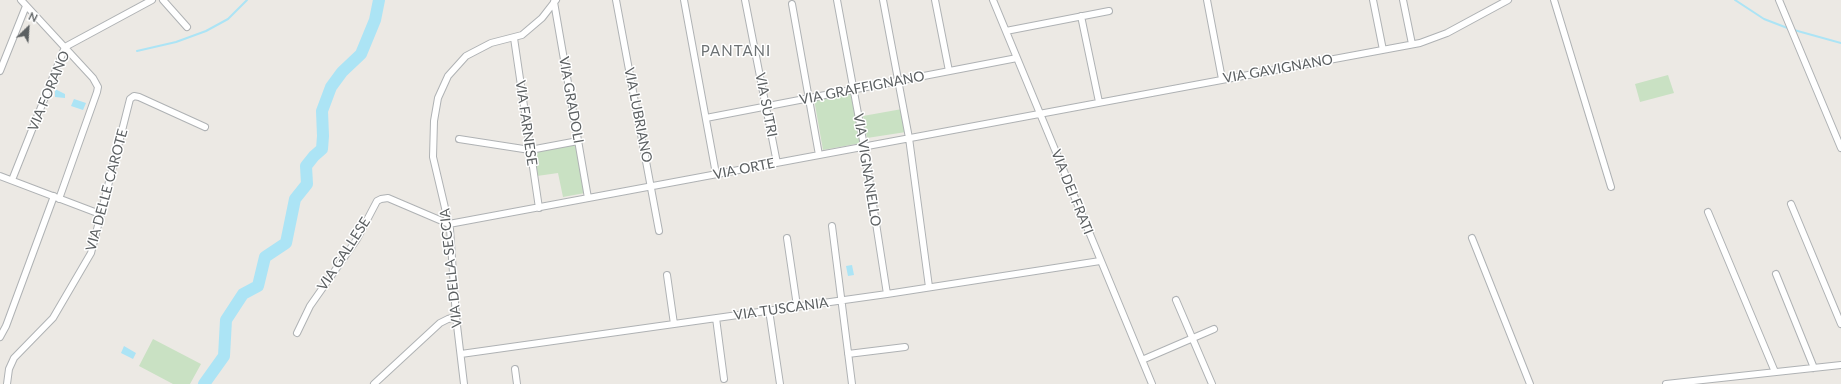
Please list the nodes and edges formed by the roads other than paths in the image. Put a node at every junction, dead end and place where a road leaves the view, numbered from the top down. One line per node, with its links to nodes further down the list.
1 (21, 0): 19 (street)
2 (152, 0): 26 (street, VIA FORANO)
3 (163, 0): 22 (street)
4 (616, 0): 51 (street, VIA LUBRIANO)
5 (684, 0): 38 (street)
6 (745, 0): 36 (street, VIA SUTRI)
7 (836, 0): 33 (street, VIA VIGNANELLO)
8 (883, 0): 32 (street)
9 (936, 0): 30 (street)
10 (993, 0): 23 (street, VIA DEI FRATI)
11 (1207, 0): 31 (street)
12 (1372, 0): 27 (street)
13 (1403, 0): 25 (street)
14 (1508, 0): 25 (street, VIA GAVIGNANO)
15 (1554, 0): 52 (street)
16 (1780, 0): 44 (street)
17 (555, 1): 24 (street, VIA DELLA SECCIA); 42 (street, VIA GRADOLI)
18 (792, 4): 34 (street)
19 (26, 6): 26 (street); 29 (street)
20 (1109, 11): 21 (street)
21 (1081, 16): 23 (street); 35 (street)
22 (187, 27)
23 (1006, 31): 28 (street, VIA DEI FRATI)
24 (514, 38): 45 (street, VIA FARNESE); 59 (street, VIA DELLA SECCIA)
25 (1412, 44): 27 (street, VIA GAVIGNANO)
26 (65, 47): 50 (street, VIA FORANO); 53 (street)
27 (1383, 50): 31 (street, VIA GAVIGNANO)
28 (1017, 58): 30 (street, VIA GRAFFIGNANO); 37 (street, VIA DEI FRATI)
29 (0, 71)
30 (948, 71): 32 (street, VIA GRAFFIGNANO)
31 (1222, 79): 35 (street, VIA GAVIGNANO)
32 (899, 81): 33 (street, VIA GRAFFIGNANO); 40 (street)
33 (853, 90): 34 (street, VIA GRAFFIGNANO); 43 (street, VIA VIGNANELLO)
34 (809, 98): 36 (street, VIA GRAFFIGNANO); 46 (street)
35 (1099, 102): 37 (street, VIA GAVIGNANO)
36 (766, 106): 38 (street, VIA GRAFFIGNANO); 47 (street, VIA SUTRI)
37 (1040, 113): 40 (street, VIA ORTE); 64 (street, VIA DEI FRATI)
38 (706, 118): 48 (street)
39 (205, 127): 58 (street, VIA DELLE CAROTE)
40 (909, 138): 43 (street, VIA ORTE); 67 (street)
41 (459, 139): 45 (street)
42 (578, 141): 45 (street); 54 (street, VIA GRADOLI)
43 (864, 146): 46 (street, VIA ORTE); 68 (street, VIA VIGNANELLO)
44 (1841, 148)
45 (530, 150): 56 (street, VIA FARNESE)
46 (819, 155): 47 (street, VIA ORTE)
47 (777, 163): 48 (street, VIA ORTE)
48 (716, 174): 51 (street, VIA ORTE)
49 (0, 177): 50 (street)
50 (12, 180): 53 (street)
51 (651, 186): 54 (street, VIA ORTE); 61 (street, VIA LUBRIANO)
52 (1611, 187)
53 (57, 198): 58 (street); 79 (street)
54 (588, 198): 56 (street, VIA ORTE)
55 (1791, 204): 76 (street)
56 (539, 208): 59 (street, VIA ORTE)
57 (1708, 212): 88 (street)
58 (100, 214): 90 (street, VIA DELLE CAROTE)
59 (449, 224): 73 (street, VIA DELLA SECCIA); 78 (street, VIA GALLESE)
60 (832, 226): 69 (street)
61 (659, 231)
62 (787, 238): 71 (street)
63 (1472, 238): 98 (street)
64 (1100, 261): 67 (street, VIA TUSCANIA); 84 (street, VIA DEI FRATI)
65 (1776, 274): 86 (street)
66 (667, 275): 75 (street)
67 (929, 287): 68 (street, VIA TUSCANIA)
68 (887, 294): 69 (street, VIA TUSCANIA)
69 (841, 300): 71 (street, VIA TUSCANIA); 83 (street)
70 (1176, 300): 80 (street)
71 (796, 306): 72 (street, VIA TUSCANIA)
72 (769, 310): 74 (street, VIA TUSCANIA); 94 (street)
73 (456, 317): 82 (street, VIA DELLA SECCIA); 91 (street)
74 (716, 318): 75 (street, VIA TUSCANIA); 89 (street)
75 (674, 324): 82 (street, VIA TUSCANIA)
76 (1841, 324)
77 (1214, 329): 80 (street)
78 (297, 334)
79 (0, 337)
80 (1192, 338): 84 (street); 97 (street)
81 (905, 347): 83 (street)
82 (461, 354): 92 (street, VIA DELLA SECCIA)
83 (848, 354): 95 (street)
84 (1142, 360): 96 (street, VIA DEI FRATI)
85 (1841, 365): 86 (street)
86 (1814, 368): 88 (street)
87 (514, 369): 93 (street)
88 (1775, 372): 99 (street)
89 (724, 379)
90 (7, 384)
91 (374, 384)
92 (464, 384)
93 (517, 384)
94 (780, 384)
95 (852, 384)
96 (1152, 384)
97 (1212, 384)
98 (1530, 384)
99 (1666, 384)

